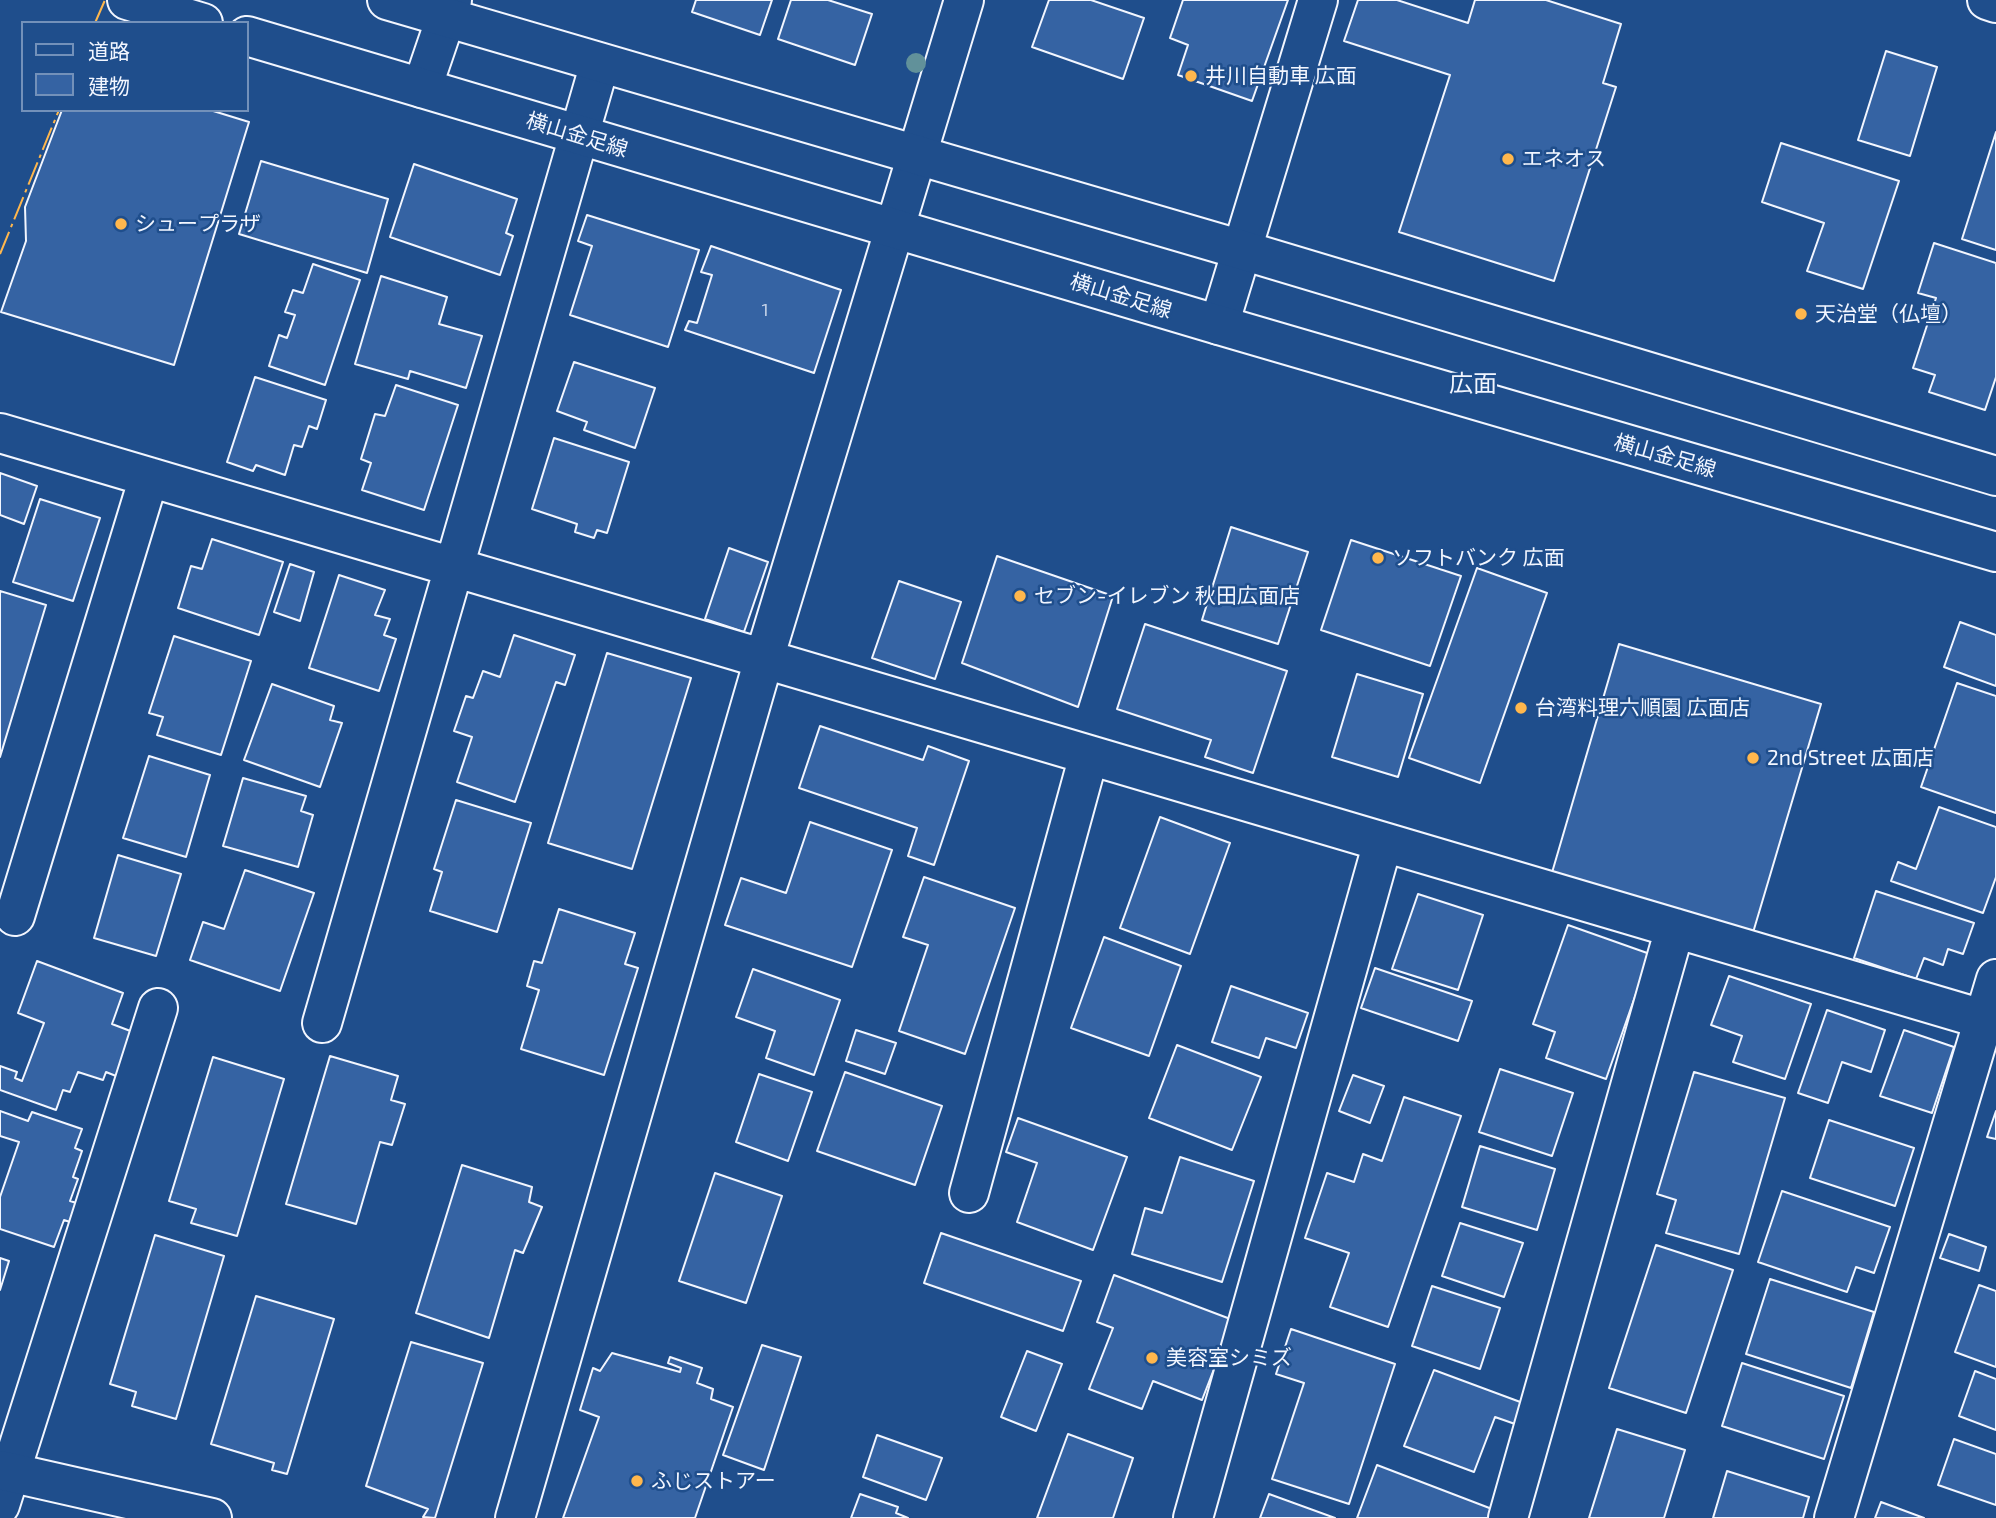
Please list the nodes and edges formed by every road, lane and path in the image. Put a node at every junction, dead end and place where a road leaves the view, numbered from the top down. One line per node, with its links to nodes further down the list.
1 (127, 0): 8 (street)
2 (387, 0): 7 (street)
3 (964, 0): 13 (street)
4 (1318, 0): 15 (street)
5 (1987, 0): 6 (street)
6 (1996, 3)
7 (449, 9): 10 (street); 11 (street)
8 (196, 21)
9 (248, 36): 11 (street, 横山金足線)
10 (600, 63): 12 (street); 13 (street)
11 (422, 88): 12 (street, 横山金足線)
12 (579, 136): 14 (street, 横山金足線); 21 (street)
13 (917, 156): 14 (street); 15 (street)
14 (896, 229): 16 (street, 横山金足線); 22 (street)
15 (1242, 250): 16 (street); 18 (street)
16 (1219, 325): 20 (street, 横山金足線)
17 (0, 433): 19 (street)
18 (1996, 476)
19 (149, 477): 21 (street); 25 (street)
20 (1996, 552)
21 (456, 568): 22 (street); 30 (street)
22 (764, 659): 23 (street); 34 (street)
23 (1090, 755): 24 (street); 31 (street)
24 (1383, 842): 26 (street); 35 (street)
25 (15, 916)
26 (1675, 928): 29 (street); 36 (street)
27 (1996, 979): 29 (street)
28 (158, 1008): 32 (street)
29 (1990, 1021): 37 (street)
30 (322, 1023)
31 (969, 1193)
32 (3, 1482): 33 (street)
33 (212, 1518)
34 (515, 1518)
35 (1193, 1518)
36 (1508, 1518)
37 (1834, 1518)

